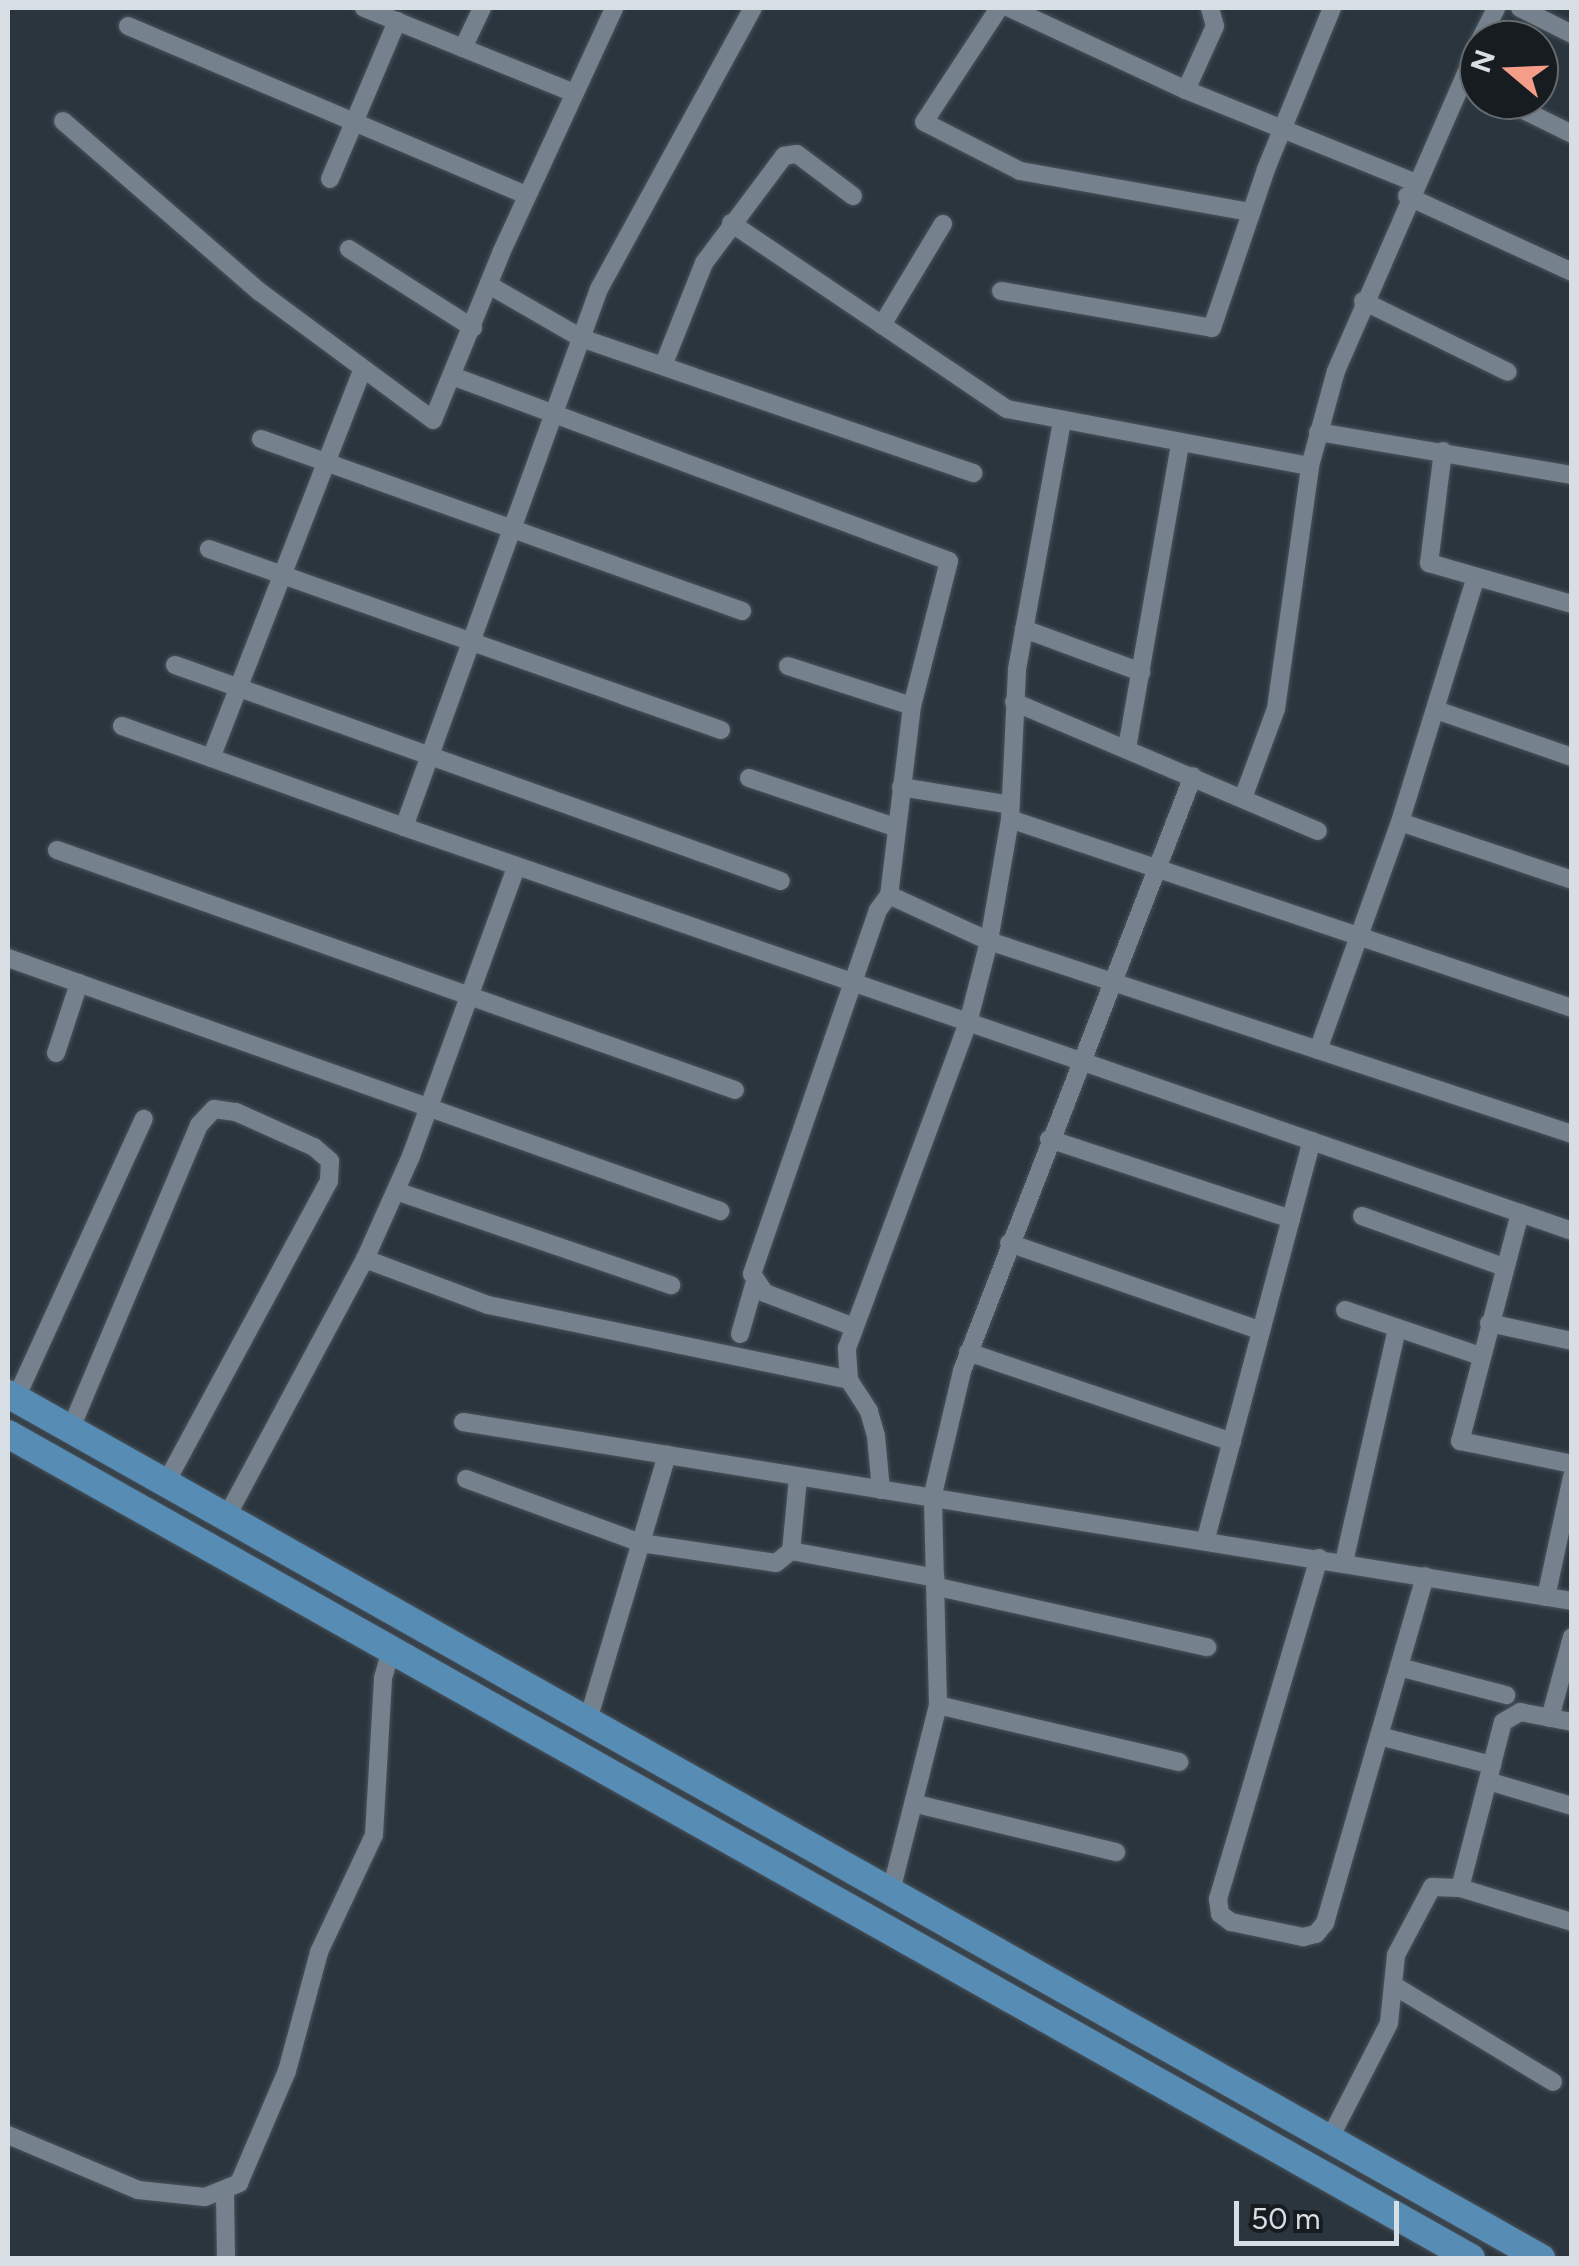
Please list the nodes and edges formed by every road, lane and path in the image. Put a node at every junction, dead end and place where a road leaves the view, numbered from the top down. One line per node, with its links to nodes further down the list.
1 (364, 8): 10 (street)
2 (482, 8): 13 (street)
3 (614, 8): 15 (street)
4 (753, 8): 36 (street)
5 (999, 8): 26 (street)
6 (1010, 8): 14 (street)
7 (1210, 8): 14 (street)
8 (1332, 8): 20 (street)
9 (1520, 8): 12 (street)
10 (397, 22): 13 (street); 19 (street)
11 (128, 26): 19 (street)
12 (1572, 34)
13 (463, 48): 15 (street)
14 (1186, 90): 20 (street)
15 (574, 92): 24 (street)
16 (1459, 103): 23 (street)
17 (1544, 120): 21 (street)
18 (63, 121): 38 (street)
19 (353, 122): 22 (street); 24 (street)
20 (1281, 130): 23 (street); 26 (street)
21 (1572, 134)
22 (330, 179)
23 (1410, 189): 30 (street); 33 (street)
24 (527, 195): 31 (street)
25 (854, 196): 27 (street)
26 (1252, 212): 32 (street)
27 (731, 223): 34 (street); 37 (street)
28 (944, 224): 34 (street)
29 (348, 249): 35 (street)
30 (1572, 272)
31 (488, 285): 35 (street); 36 (street)
32 (1002, 290)
33 (1363, 302): 39 (street); 43 (street)
34 (882, 326): 42 (street)
35 (473, 328): 40 (street)
36 (580, 338): 37 (street); 41 (street)
37 (662, 366): 49 (street)
38 (362, 369): 40 (street); 47 (street)
39 (1508, 372)
40 (454, 377): 41 (street)
41 (553, 411): 51 (street); 64 (street)
42 (1062, 422): 45 (street); 57 (street)
43 (1318, 432): 46 (street); 48 (street)
44 (262, 439): 47 (street)
45 (1180, 444): 48 (street); 61 (street)
46 (1443, 451): 50 (street); 54 (street)
47 (326, 461): 51 (street); 53 (street)
48 (1310, 466): 75 (street)
49 (972, 472)
50 (1572, 475)
51 (512, 527): 56 (street); 58 (street)
52 (209, 548): 53 (street)
53 (284, 573): 58 (street); 62 (street)
54 (1475, 578): 55 (street); 65 (street)
55 (1572, 604)
56 (742, 611)
57 (1024, 629): 61 (street); 63 (street)
58 (471, 642): 67 (street); 69 (street)
59 (174, 665): 62 (street)
60 (788, 666): 64 (street)
61 (1141, 672): 68 (street)
62 (238, 686): 69 (street); 71 (street)
63 (1014, 702): 68 (street); 76 (street)
64 (912, 706): 74 (street)
65 (1436, 710): 70 (street); 77 (street)
66 (122, 726): 71 (street)
67 (720, 730)
68 (1127, 748): 72 (street)
69 (431, 756): 78 (street); 85 (street)
70 (1572, 757)
71 (210, 758): 78 (street)
72 (1194, 776): 75 (street); 82 (street)
73 (749, 778): 79 (street)
74 (901, 787): 76 (street); 79 (street)
75 (1244, 798): 80 (street)
76 (1010, 812): 82 (street); 88 (street)
77 (1400, 822): 84 (street); 87 (street)
78 (404, 827): 83 (street)
79 (895, 827): 86 (street)
80 (1318, 831)
81 (57, 850): 93 (street)
82 (1155, 865): 87 (street); 90 (street)
83 (516, 867): 92 (street); 93 (street)
84 (1572, 880)
85 (781, 881)
86 (889, 895): 88 (street); 92 (street)
87 (1359, 937): 94 (street); 96 (street)
88 (988, 941): 90 (street); 95 (street)
89 (8, 958): 91 (street)
90 (1109, 981): 96 (street); 98 (street)
91 (80, 984): 97 (street); 100 (street)
92 (858, 984): 95 (street); 115 (street)
93 (470, 996): 99 (street); 100 (street)
94 (1572, 1008)
95 (968, 1023): 98 (street); 118 (street)
96 (1318, 1050): 102 (street)
97 (56, 1053)
98 (1079, 1061): 103 (street); 104 (street)
99 (735, 1090)
100 (429, 1110): 105 (street); 106 (street)
101 (144, 1119): 126 (street)
102 (1572, 1134)
103 (1049, 1139): 109 (street); 111 (street)
104 (1312, 1141): 107 (street); 109 (street)
105 (396, 1191): 112 (street); 114 (street)
106 (720, 1211)
107 (1520, 1212): 110 (street); 113 (street)
108 (1362, 1216): 113 (street)
109 (1291, 1219): 120 (street)
110 (1572, 1230)
111 (1009, 1244): 120 (street); 123 (street)
112 (365, 1259): 125 (street); 139 (street)
113 (1504, 1267): 117 (street)
114 (671, 1284)
115 (754, 1285): 118 (street); 121 (street)
116 (1345, 1310): 119 (street)
117 (1489, 1322): 122 (street); 124 (street)
118 (854, 1327): 125 (street)
119 (1397, 1328): 124 (street); 144 (street)
120 (1261, 1331): 130 (street)
121 (740, 1334)
122 (1572, 1340)
123 (968, 1352): 130 (street); 138 (street)
124 (1480, 1356): 132 (street)
125 (849, 1380): 137 (street)
126 (12, 1396): 128 (main road)
127 (463, 1422): 131 (street)
128 (70, 1428): 136 (main road); 136 (street)
129 (8, 1434): 150 (main road)
130 (1232, 1442): 140 (street)
131 (668, 1455): 134 (street); 141 (street)
132 (1572, 1464)
133 (1572, 1476): 147 (street)
134 (798, 1478): 137 (street); 142 (street)
135 (466, 1479): 141 (street)
136 (167, 1481): 139 (main road)
137 (882, 1490): 138 (street)
138 (933, 1494): 140 (street); 146 (street)
139 (228, 1516): 156 (main road)
140 (1206, 1538): 143 (street)
141 (641, 1543): 142 (street); 156 (street)
142 (791, 1551): 146 (street)
143 (1319, 1558): 144 (street); 158 (street)
144 (1344, 1562): 145 (street)
145 (1426, 1576): 147 (street); 152 (street)
146 (937, 1583): 151 (street); 154 (street)
147 (1546, 1596): 148 (street)
148 (1572, 1601)
149 (1572, 1638): 155 (street)
150 (392, 1647): 171 (street); 173 (main road)
151 (1207, 1647)
152 (1399, 1667): 153 (street); 158 (street)
153 (1506, 1695)
154 (938, 1706): 159 (street); 161 (street)
155 (1550, 1718): 157 (street); 160 (street)
156 (588, 1720): 165 (main road)
157 (1572, 1722)
158 (1379, 1736): 160 (street)
159 (1180, 1762)
160 (1490, 1773): 162 (street); 164 (street)
161 (917, 1804): 163 (street); 165 (street)
162 (1572, 1806)
163 (1116, 1852)
164 (1460, 1888): 166 (street); 167 (street)
165 (891, 1891): 170 (main road)
166 (1572, 1922)
167 (1393, 1985): 168 (street); 170 (street)
168 (1553, 2082)
169 (8, 2135): 171 (street)
170 (1330, 2138): 174 (main road)
171 (226, 2194): 172 (street)
172 (226, 2258)
173 (1471, 2258)
174 (1541, 2258)

